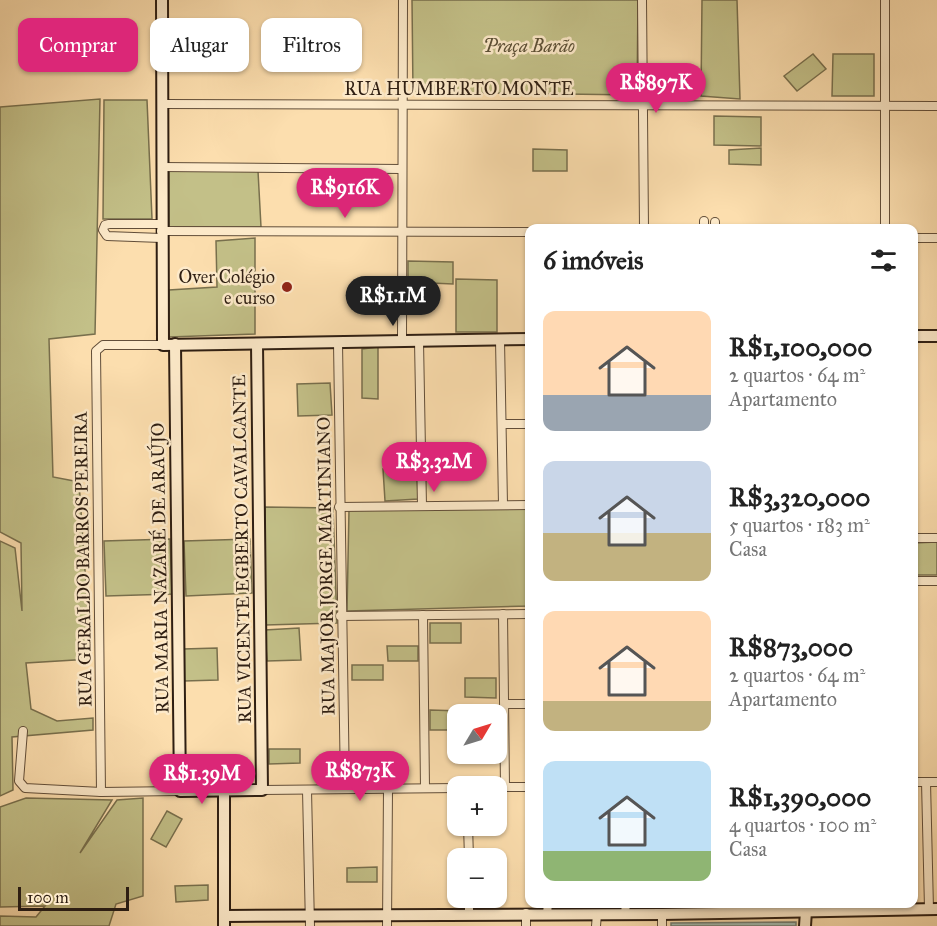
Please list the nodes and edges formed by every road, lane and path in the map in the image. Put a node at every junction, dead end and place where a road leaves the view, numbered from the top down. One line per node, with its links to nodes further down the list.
1 (162, 0): 6 (main road)
2 (403, 0): 7 (street)
3 (642, 0): 5 (street)
4 (885, 0): 8 (street)
5 (644, 103): 7 (street, RUA HUMBERTO MONTE); 8 (street, RUA HUMBERTO MONTE); 12 (street)
6 (162, 104): 7 (street, RUA HUMBERTO MONTE); 10 (main road)
7 (402, 104): 11 (street)
8 (885, 105): 9 (street, RUA HUMBERTO MONTE); 13 (street)
9 (937, 106)
10 (162, 167): 11 (street); 14 (main road)
11 (402, 169): 15 (street)
12 (644, 224)
13 (885, 224)
14 (161, 231): 14 (street); 15 (street); 28 (main road)
15 (403, 232): 16 (street); 23 (street)
16 (525, 232)
17 (918, 238): 18 (street)
18 (937, 238)
19 (918, 336): 20 (main road)
20 (937, 336)
21 (525, 339): 22 (main road)
22 (500, 340): 24 (main road); 29 (street)
23 (402, 341): 24 (main road); 25 (main road)
24 (419, 341): 33 (street)
25 (338, 343): 27 (main road); 34 (street, RUA MAJOR JORGE MARTINIANO)
26 (175, 344): 27 (main road); 28 (main road); 58 (main road, RUA MARIA NAZARÉ DE ARAÚJO)
27 (257, 344): 56 (main road, RUA VICENTE EGBERTO CAVALCANTE)
28 (163, 345): 60 (street, RUA GERALDO BARROS PEREIRA)
29 (502, 424): 30 (street); 31 (street)
30 (525, 424)
31 (503, 505): 32 (street); 33 (street)
32 (525, 505)
33 (422, 506): 34 (street)
34 (339, 507): 42 (street, RUA MAJOR JORGE MARTINIANO)
35 (918, 538): 36 (street)
36 (937, 538)
37 (918, 581): 38 (street)
38 (937, 581)
39 (503, 614): 40 (street); 41 (street); 43 (street)
40 (525, 614)
41 (423, 615): 42 (street); 52 (street)
42 (340, 616): 54 (street, RUA MAJOR JORGE MARTINIANO)
43 (506, 704)
44 (507, 704): 45 (street)
45 (525, 704)
46 (22, 731): 60 (street)
47 (918, 782): 48 (street)
48 (926, 782): 49 (street); 67 (street)
49 (937, 782)
50 (507, 787): 51 (street)
51 (525, 787)
52 (425, 788): 53 (street); 55 (street)
53 (447, 788)
54 (345, 789): 55 (street); 57 (street)
55 (388, 789): 75 (street)
56 (262, 790): 57 (street); 59 (main road)
57 (307, 790): 74 (street)
58 (180, 791): 59 (main road); 60 (street)
59 (224, 791): 73 (main road)
60 (101, 792)
61 (548, 908): 69 (main road); 70 (main road)
62 (689, 908): 71 (main road)
63 (778, 908): 68 (main road)
64 (836, 908): 68 (main road)
65 (890, 908): 67 (main road)
66 (625, 909): 70 (main road); 71 (main road)
67 (933, 909)
68 (806, 911): 79 (main road)
69 (526, 913): 72 (main road); 76 (street)
70 (597, 914): 77 (street)
71 (663, 914): 78 (street)
72 (461, 918): 75 (main road)
73 (225, 921): 74 (main road)
74 (310, 921): 75 (main road)
75 (387, 921)
76 (526, 926)
77 (596, 926)
78 (662, 926)
79 (805, 926)

